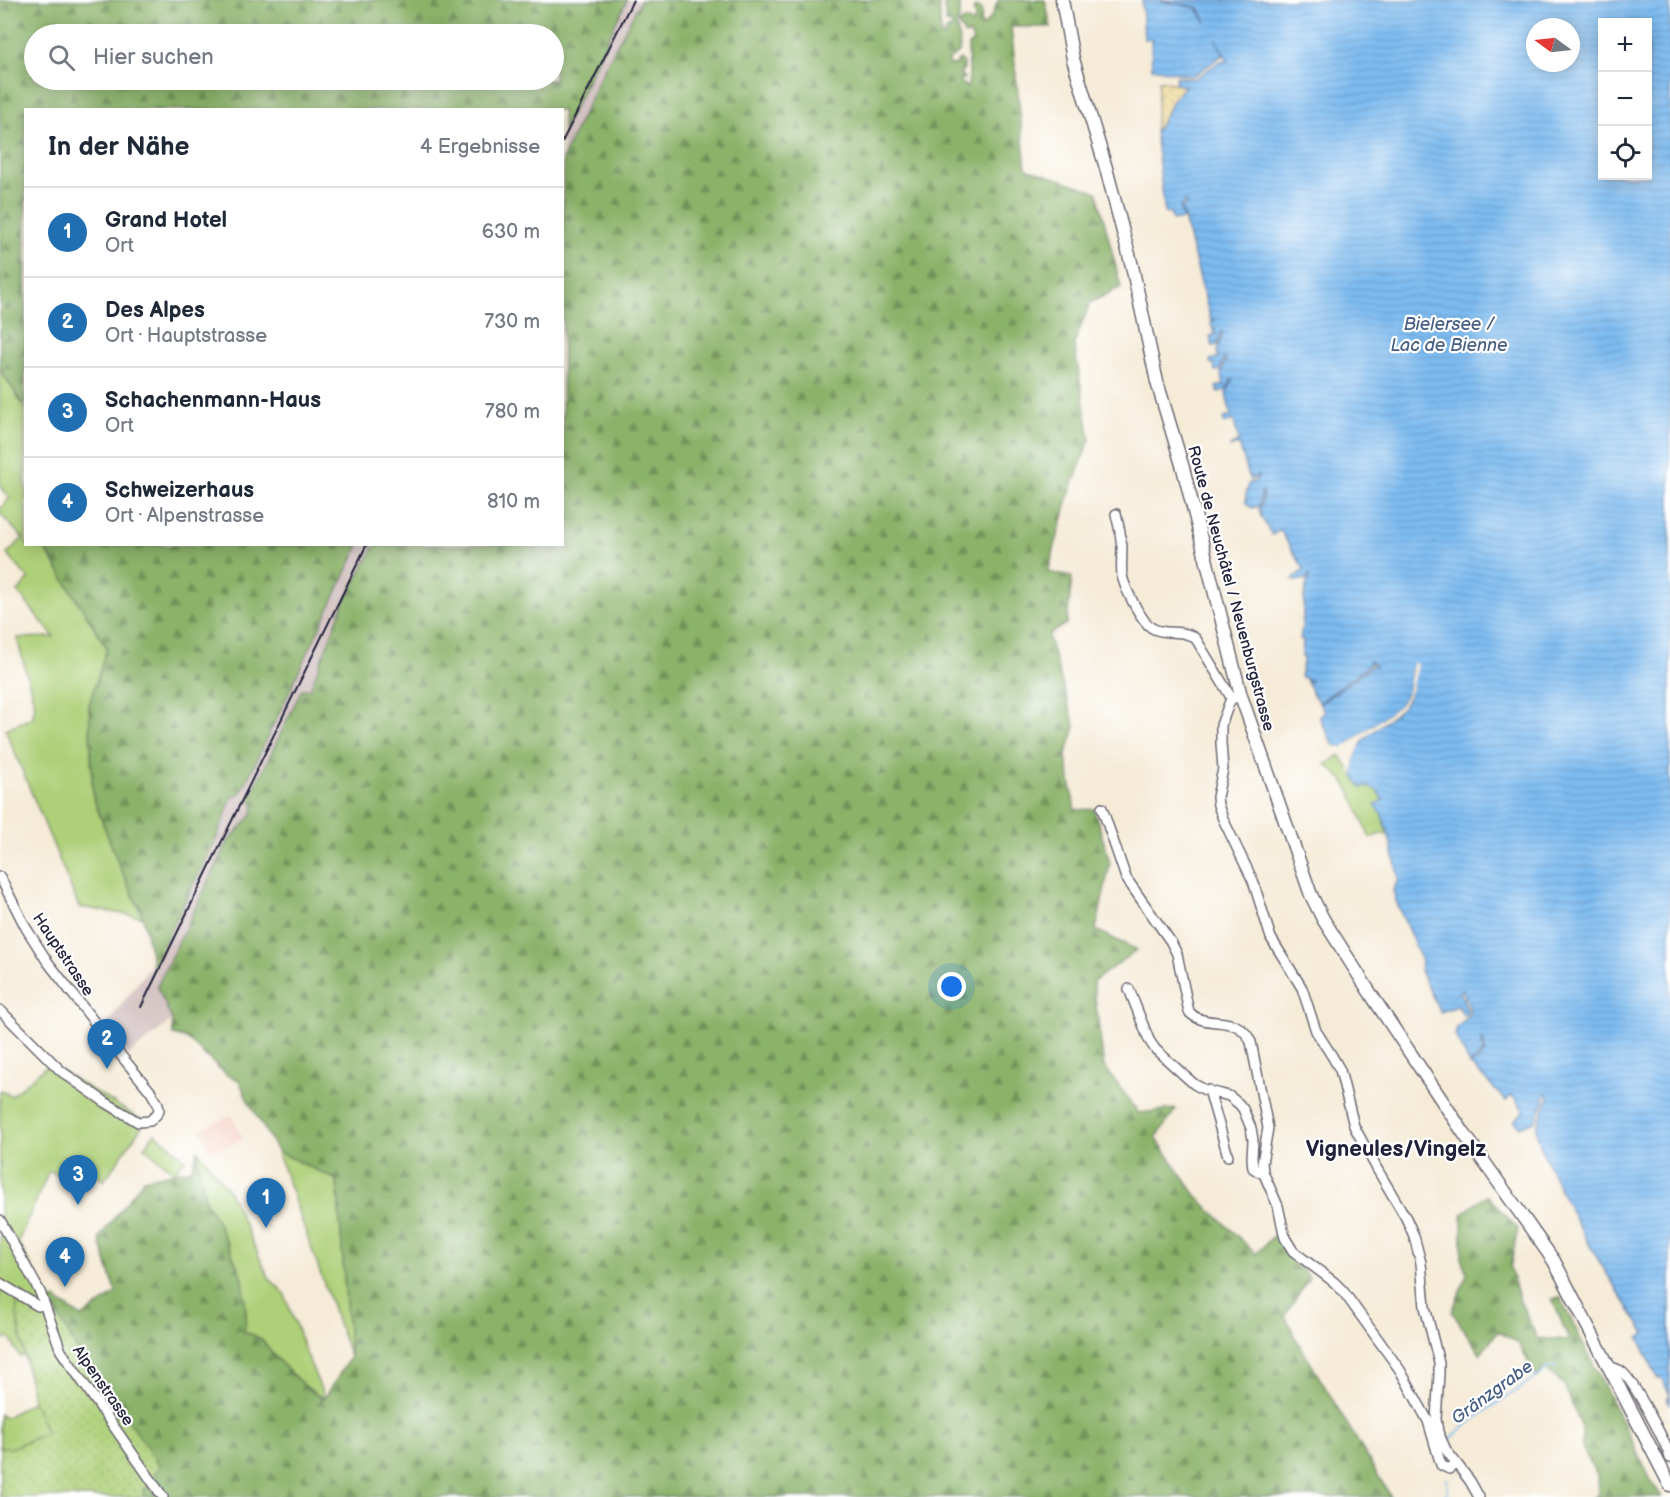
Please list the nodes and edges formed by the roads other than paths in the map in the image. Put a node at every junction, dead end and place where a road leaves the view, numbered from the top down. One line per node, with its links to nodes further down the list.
1 (1062, 0): 3 (main road, Route de Neuchâtel / Neuenburgstrasse)
2 (1116, 514): 3 (street)
3 (1237, 697): 14 (main road, Route de Neuchâtel / Neuenburgstrasse); 16 (street)
4 (1102, 808): 10 (street)
5 (0, 877): 7 (street, Hauptstrasse)
6 (1129, 989): 8 (street)
7 (0, 1010)
8 (1209, 1090): 9 (street); 10 (street)
9 (1228, 1156)
10 (1263, 1172): 16 (street)
11 (0, 1220): 13 (street, Alpenstrasse)
12 (0, 1283): 13 (street)
13 (44, 1304): 18 (street, Alpenstrasse)
14 (1609, 1366): 15 (street); 17 (main road, Route de Neuchâtel / Neuenburgstrasse)
15 (1670, 1458)
16 (1456, 1464): 19 (street)
17 (1670, 1485)
18 (163, 1497)
19 (1479, 1497)

